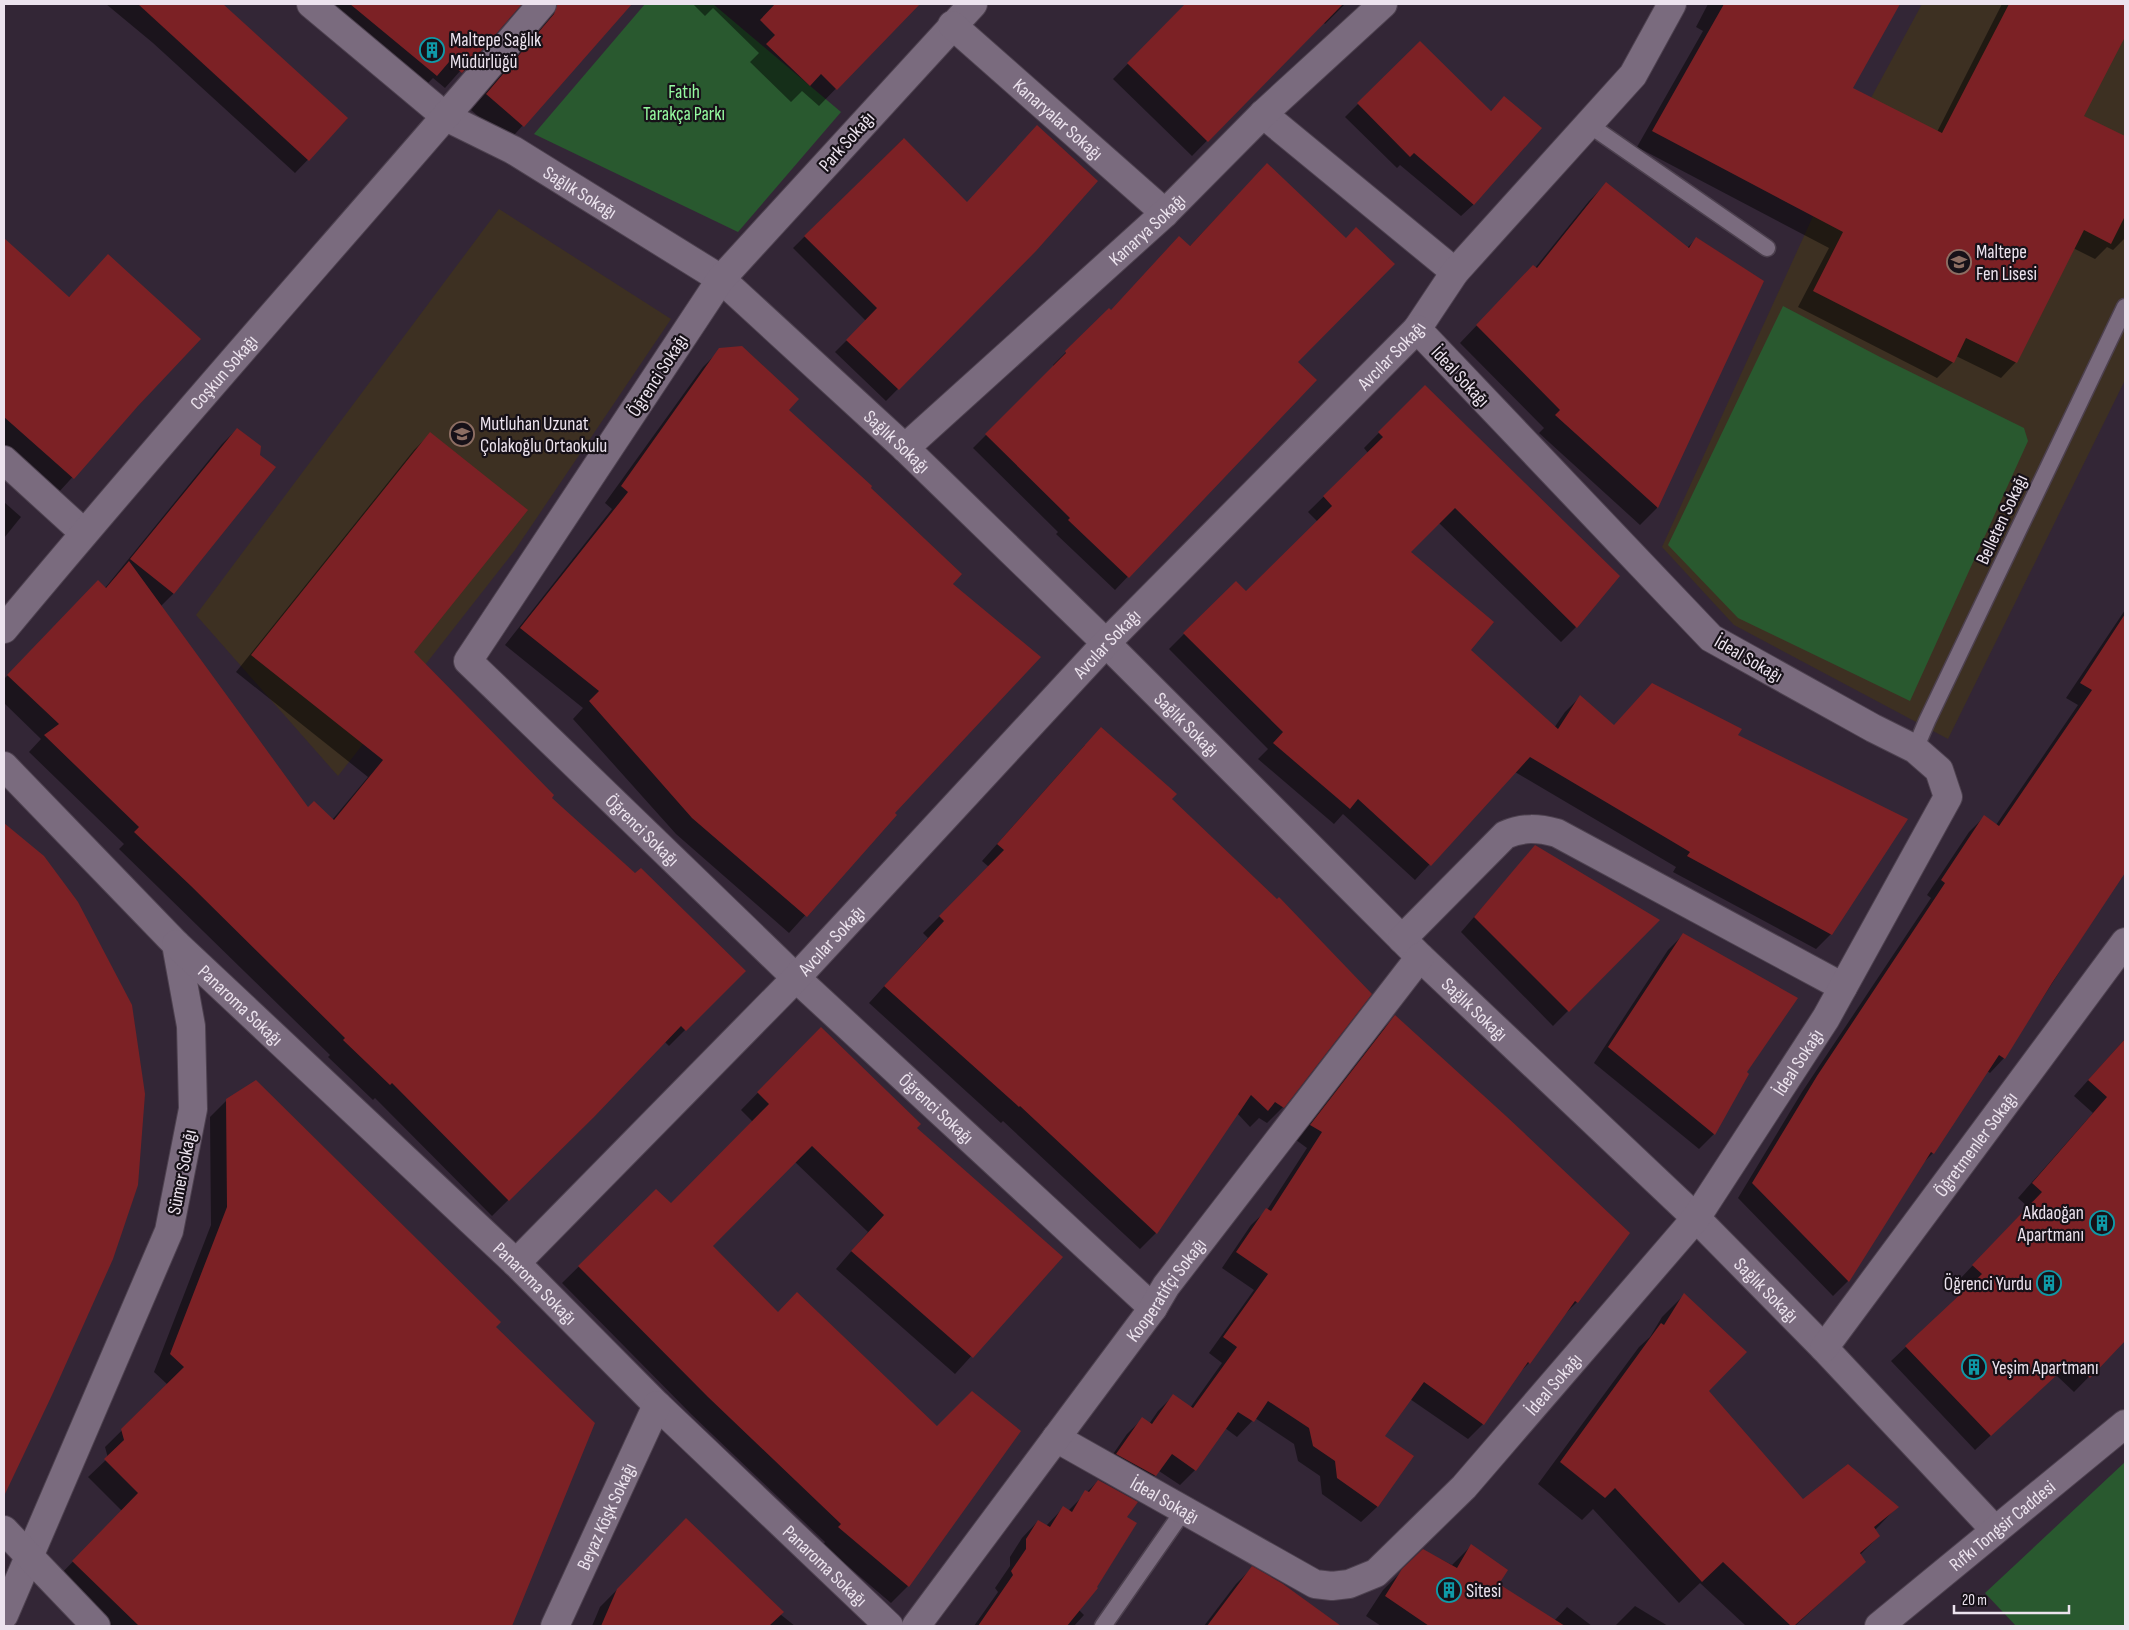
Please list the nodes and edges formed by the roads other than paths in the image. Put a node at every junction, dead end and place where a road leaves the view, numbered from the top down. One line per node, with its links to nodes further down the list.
1 (311, 4): 8 (street, Sağlık Sokağı)
2 (542, 4): 8 (street, Coşkun Sokağı)
3 (973, 4): 6 (street, Park Sokağı)
4 (1383, 4): 7 (street, Kanarya Sokağı)
5 (1672, 4): 9 (street, Avcılar Sokağı)
6 (952, 25): 10 (street, Kanaryalar Sokağı); 13 (street, Park Sokağı)
7 (1263, 114): 10 (street, Kanarya Sokağı); 12 (street)
8 (446, 117): 13 (street, Sağlık Sokağı); 18 (street, Coşkun Sokağı)
9 (1588, 124): 11 (lane); 12 (street, Avcılar Sokağı)
10 (1165, 213): 16 (street, Kanarya Sokağı)
11 (1767, 248)
12 (1455, 272): 15 (street, Avcılar Sokağı)
13 (721, 279): 16 (street, Sağlık Sokağı); 26 (street, Öğrenci Sokağı)
14 (2125, 307): 21 (lane, Belleten Sokağı)
15 (1417, 329): 20 (street, Avcılar Sokağı); 21 (street, İdeal Sokağı)
16 (905, 448): 20 (street, Sağlık Sokağı)
17 (4, 460): 18 (street)
18 (84, 533): 19 (street, Coşkun Sokağı)
19 (4, 629)
20 (1106, 643): 25 (street, Sağlık Sokağı); 26 (street, Avcılar Sokağı)
21 (1915, 749): 27 (street, İdeal Sokağı)
22 (4, 766): 24 (street)
23 (2125, 942): 31 (street, Öğretmenler Sokağı)
24 (176, 944): 29 (street, Panaroma Sokağı); 38 (street, Sümer Sokağı)
25 (1411, 948): 27 (street, Kooperatifçi Sokağı); 28 (street, Sağlık Sokağı); 30 (street, Kooperatifçi Sokağı)
26 (796, 978): 29 (street, Avcılar Sokağı); 30 (street, Öğrenci Sokağı)
27 (1843, 987): 28 (street, İdeal Sokağı)
28 (1696, 1218): 31 (street, Sağlık Sokağı); 35 (street, İdeal Sokağı)
29 (516, 1263): 32 (street, Panaroma Sokağı)
30 (1153, 1308): 34 (street, Kooperatifçi Sokağı)
31 (1824, 1348): 37 (street, Sağlık Sokağı)
32 (657, 1405): 41 (street, Beyaz Köşk Sokağı); 42 (street, Panaroma Sokağı)
33 (2125, 1424): 37 (street, Rıfkı Tongsir Caddesi)
34 (1056, 1438): 35 (street, İdeal Sokağı); 43 (street, Kooperatifçi Sokağı)
35 (1184, 1510): 44 (lane)
36 (4, 1530): 38 (street)
37 (1995, 1530): 45 (street, Rıfkı Tongsir Caddesi)
38 (28, 1557): 39 (street, Sümer Sokağı); 40 (street)
39 (4, 1615)
40 (96, 1626)
41 (555, 1626)
42 (888, 1626)
43 (916, 1626)
44 (1103, 1626)
45 (1879, 1626)

